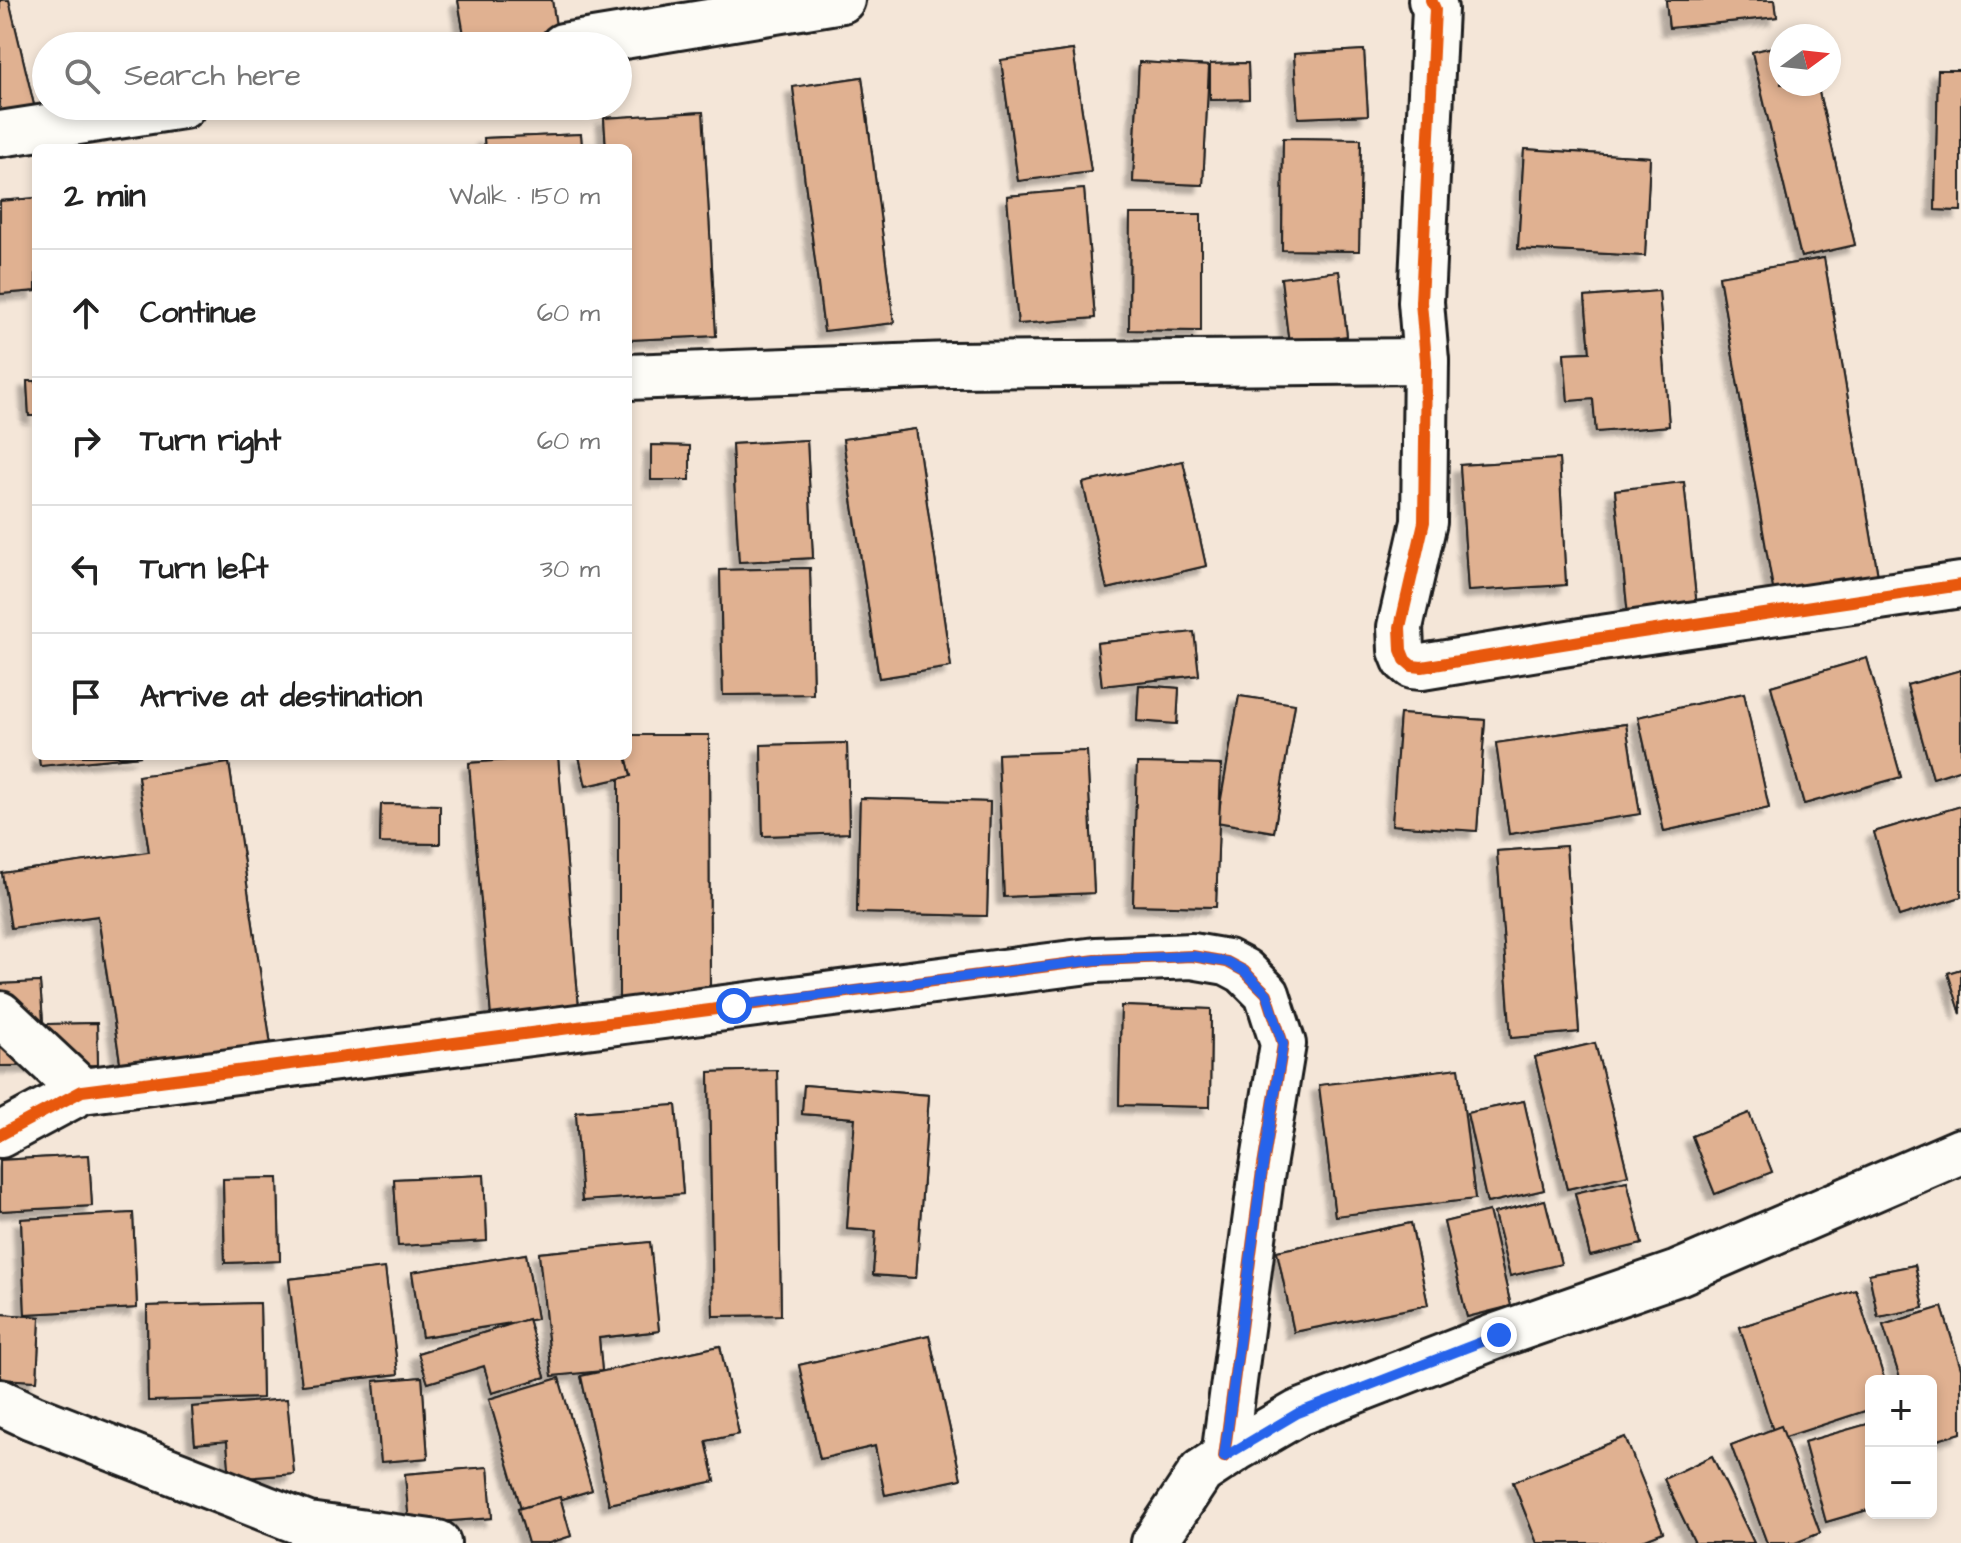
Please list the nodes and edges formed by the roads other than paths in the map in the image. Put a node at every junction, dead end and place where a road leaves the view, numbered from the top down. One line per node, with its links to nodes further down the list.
1 (1431, 0): 6 (street)
2 (817, 2): 3 (street)
3 (632, 34)
4 (92, 120): 5 (street)
5 (0, 134)
6 (1426, 361): 7 (street); 8 (street)
7 (632, 377)
8 (1961, 585)
9 (0, 1014): 10 (street)
10 (82, 1091): 11 (street); 14 (street)
11 (0, 1135)
12 (1961, 1151): 14 (street)
13 (0, 1402): 15 (street)
14 (1224, 1457): 16 (street)
15 (438, 1543)
16 (1154, 1543)

